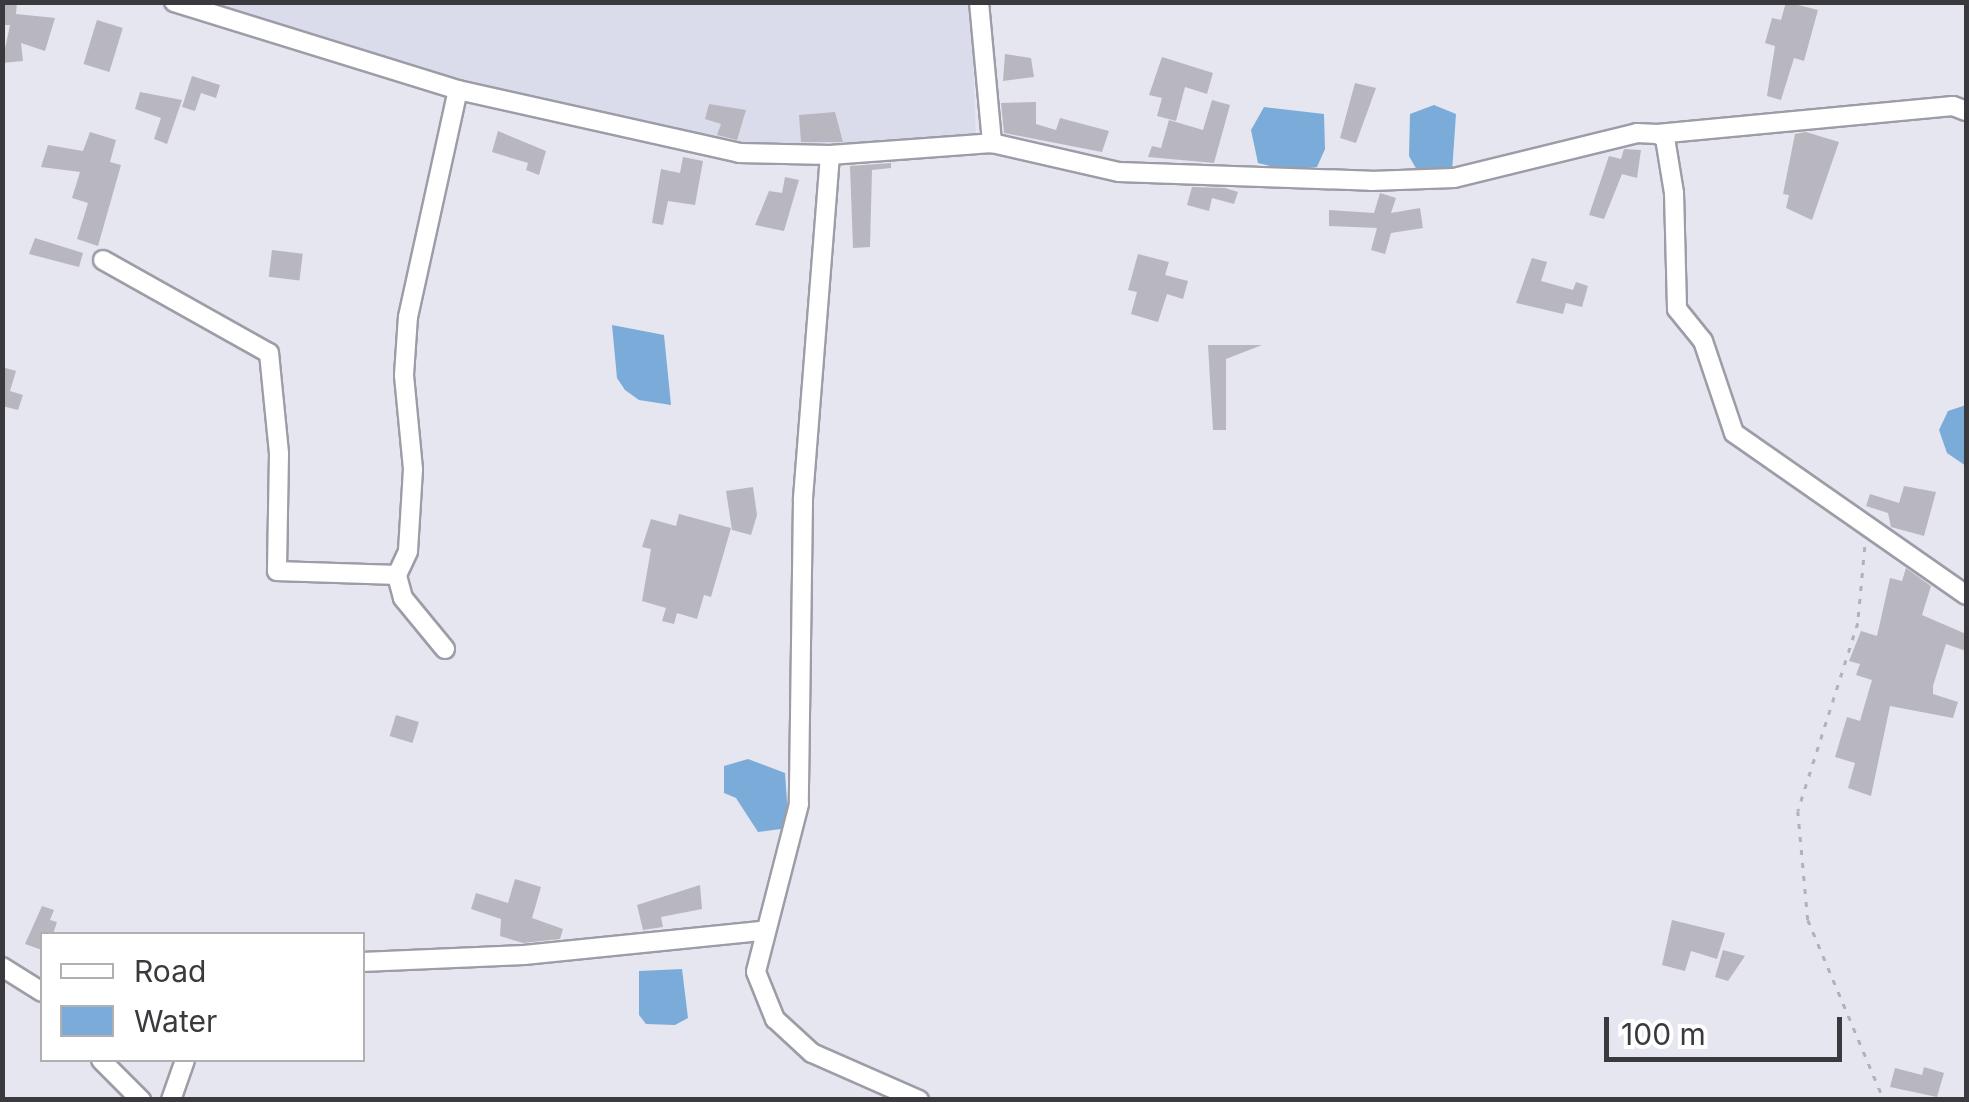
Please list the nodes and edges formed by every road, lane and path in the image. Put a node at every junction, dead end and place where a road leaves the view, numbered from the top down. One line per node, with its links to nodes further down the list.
1 (174, 2): 3 (street)
2 (979, 2): 6 (street)
3 (458, 90): 7 (street); 10 (street)
4 (1966, 110): 5 (street)
5 (1656, 134): 6 (street); 9 (street)
6 (992, 143): 7 (street)
7 (830, 155): 13 (street)
8 (103, 260): 10 (street)
9 (1862, 524): 11 (street); 22 (path)
10 (397, 575): 12 (street)
11 (1966, 594)
12 (445, 649)
13 (761, 931): 14 (street); 21 (street)
14 (365, 962)
15 (2, 967): 16 (street)
16 (40, 991)
17 (102, 1062): 19 (street)
18 (184, 1062): 20 (street)
19 (141, 1100)
20 (172, 1100)
21 (919, 1100)
22 (1884, 1100)

